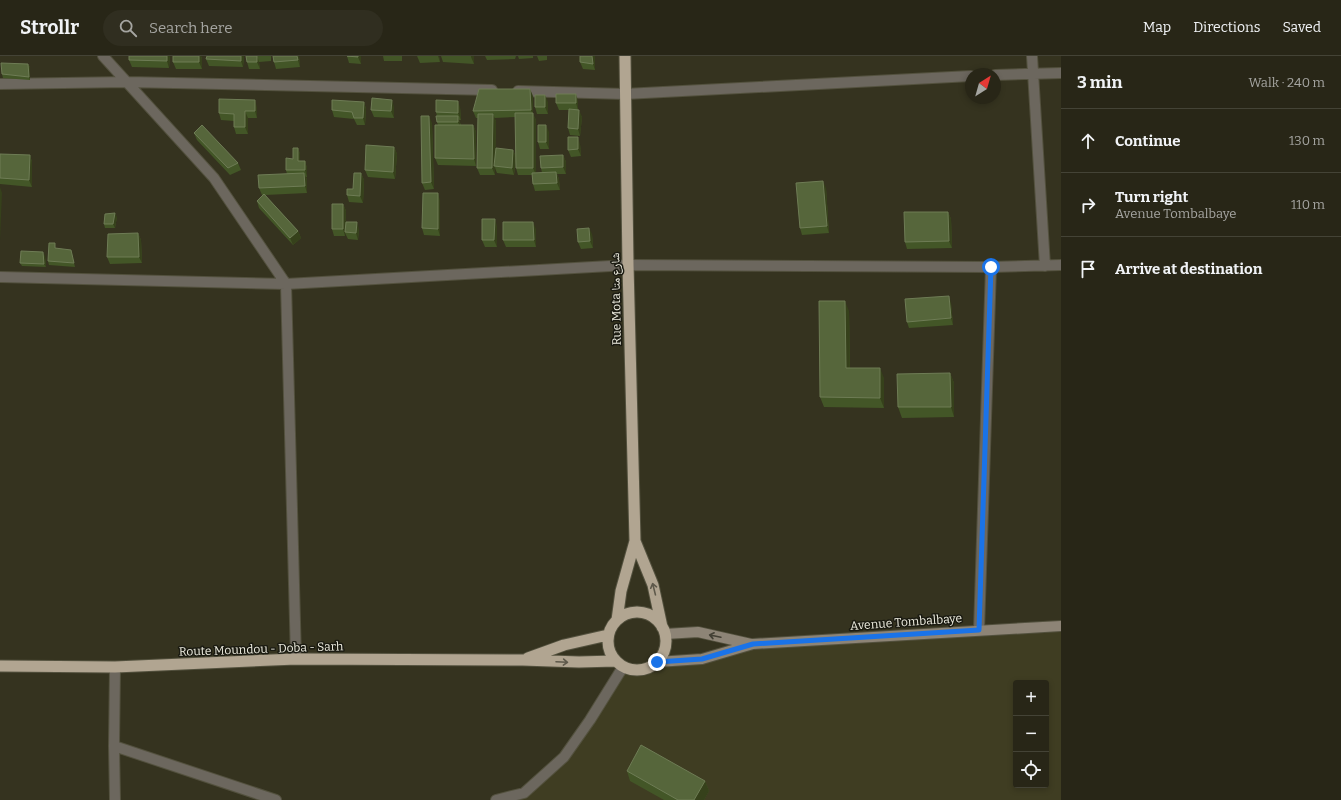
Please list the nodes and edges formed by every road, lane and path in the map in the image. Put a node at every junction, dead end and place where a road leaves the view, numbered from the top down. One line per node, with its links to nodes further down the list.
1 (103, 56): 8 (street)
2 (625, 56): 10 (highway, Rue Mota شارع متا)
3 (1032, 56): 5 (street)
4 (1061, 72): 5 (street)
5 (1033, 73): 6 (street); 13 (street)
6 (1001, 75)
7 (965, 76): 10 (street)
8 (127, 82): 9 (street); 10 (street); 16 (street)
9 (0, 84)
10 (625, 94): 11 (highway, Rue Mota شارع متا)
11 (628, 265): 14 (street); 16 (street); 17 (highway, Rue Mota شارع متا)
12 (1061, 265): 13 (street)
13 (1045, 266): 14 (street)
14 (991, 267): 20 (street)
15 (0, 277): 16 (street)
16 (286, 284): 24 (street)
17 (635, 540): 18 (highway); 21 (highway, one-way to 17)
18 (617, 620): 21 (highway); 22 (highway)
19 (1061, 626): 20 (main road, Avenue Tombalbaye)
20 (979, 630): 23 (main road, Avenue Tombalbaye)
21 (664, 631): 23 (main road, Avenue Tombalbaye, one-way to 21); 26 (highway)
22 (608, 635): 25 (highway, Route Moundou - Doba - Sarh); 27 (highway)
23 (753, 644): 26 (main road, Avenue Tombalbaye)
24 (296, 659): 25 (highway, Route Moundou - Doba - Sarh); 29 (highway, Route Moundou - Doba - Sarh)
25 (523, 660): 27 (highway, Route Moundou - Doba - Sarh, one-way to 27)
26 (657, 662): 27 (highway)
27 (619, 664): 33 (street)
28 (0, 666): 29 (highway, Route Moundou - Doba - Sarh)
29 (115, 668): 30 (street)
30 (114, 746): 31 (street); 32 (street)
31 (115, 800)
32 (276, 800)
33 (496, 800)

